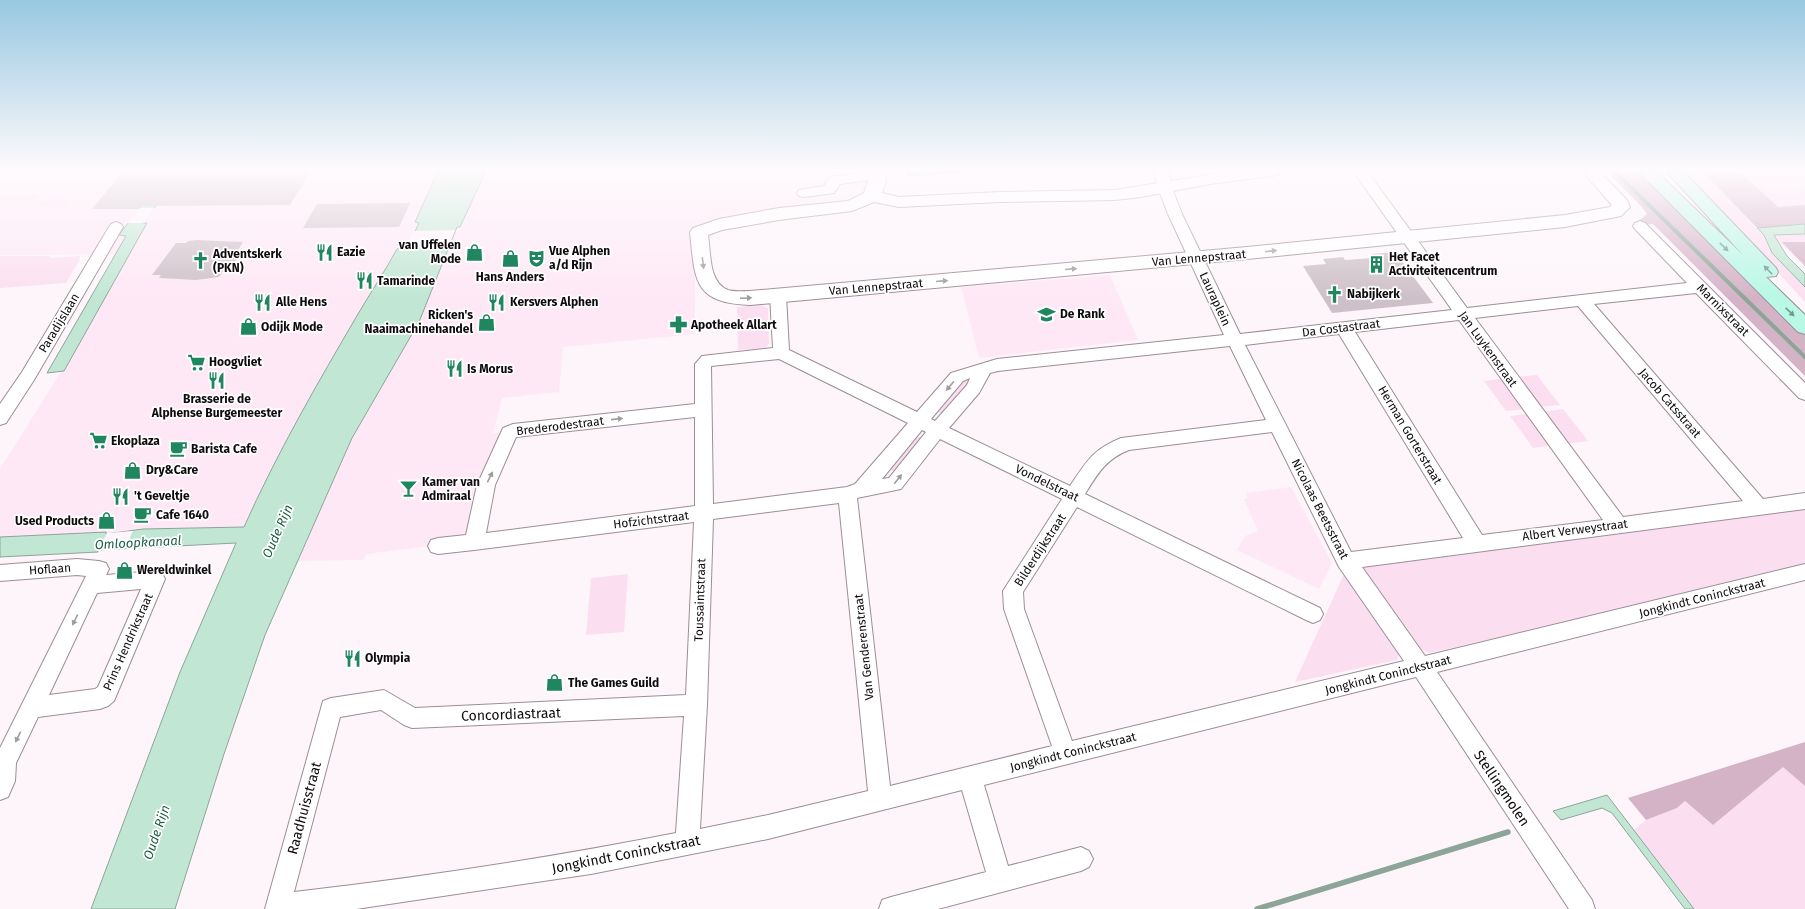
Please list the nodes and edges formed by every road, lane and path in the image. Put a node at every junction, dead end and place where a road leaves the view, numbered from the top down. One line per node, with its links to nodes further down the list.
1 (785, 213): 12 (street, Van Lennepstraat, one-way to 12)
2 (1177, 213): 10 (street)
3 (1390, 213): 9 (street, Jan Luykenstraat)
4 (1607, 213): 9 (street, Van Lennepstraat)
5 (1689, 213): 16 (main road, one-way to 16)
6 (1714, 213): 14 (main road, one-way to 6)
7 (116, 226): 23 (street, Paradijslaan)
8 (1640, 226): 11 (street, Marnixstraat)
9 (1407, 237): 10 (street, Van Lennepstraat, one-way to 9); 15 (street, Jan Luykenstraat)
10 (1196, 258): 12 (street, Van Lennepstraat, one-way to 10); 18 (street, Lauraplein)
11 (1700, 287): 13 (street, Da Costastraat); 21 (street, Marnixstraat)
12 (778, 296): 19 (street)
13 (1581, 300): 15 (street, Da Costastraat); 30 (street, Jacob Catsstraat)
14 (1805, 309)
15 (1463, 314): 17 (street, Da Costastraat); 32 (street, Jan Luykenstraat)
16 (1805, 327)
17 (1344, 328): 18 (street, Da Costastraat); 34 (street, Herman Gorterstraat)
18 (1235, 340): 20 (street, Da Costastraat); 25 (street, Nicolaas Beetsstraat)
19 (781, 353): 22 (street, Toussaintstraat); 24 (street, Vondelstraat)
20 (983, 371): 24 (street, Da Costastraat, one-way to 24); 26 (street)
21 (1805, 394)
22 (703, 410): 31 (street, Toussaintstraat); 33 (street, Brederodestraat, one-way to 22)
23 (0, 418)
24 (920, 422): 26 (street, Vondelstraat); 27 (street)
25 (1277, 425): 28 (street, Bilderdijkstraat); 36 (street, Nicolaas Beetsstraat)
26 (937, 430): 27 (street, Hofzichtstraat, one-way to 26); 28 (street, Vondelstraat)
27 (855, 492): 31 (street, Hofzichtstraat); 48 (street, Van Genderenstraat)
28 (1074, 496): 40 (street, Vondelstraat); 45 (street, Bilderdijkstraat)
29 (1805, 500): 30 (street, Albert Verweystraat)
30 (1759, 506): 32 (street, Albert Verweystraat)
31 (704, 513): 33 (street, Hofzichtstraat); 42 (street, Toussaintstraat)
32 (1618, 525): 34 (street, Albert Verweystraat)
33 (474, 542): 35 (street, Hofzichtstraat)
34 (1477, 543): 36 (street, Albert Verweystraat)
35 (438, 546)
36 (1346, 561): 41 (street, Nicolaas Beetsstraat)
37 (0, 572): 39 (street, Hoflaan)
38 (1805, 572): 41 (street, Jongkindt Coninckstraat)
39 (96, 577): 43 (street, one-way to 43); 43 (street, Prins Hendrikstraat)
40 (1313, 614)
41 (1421, 667): 45 (street, Jongkindt Coninckstraat); 54 (street, Stellingmolen)
42 (696, 705): 44 (street, Concordiastraat); 49 (street, Toussaintstraat)
43 (32, 707): 47 (street, one-way to 47)
44 (332, 708): 52 (street, Raadhuisstraat)
45 (1065, 753): 46 (street, Jongkindt Coninckstraat)
46 (970, 777): 48 (street, Jongkindt Coninckstraat); 51 (street)
47 (0, 789)
48 (880, 800): 49 (street, Jongkindt Coninckstraat)
49 (687, 842): 52 (street, Jongkindt Coninckstraat)
50 (1081, 859): 51 (street)
51 (1000, 880): 53 (street)
52 (277, 908)
53 (891, 909)
54 (1583, 909)

